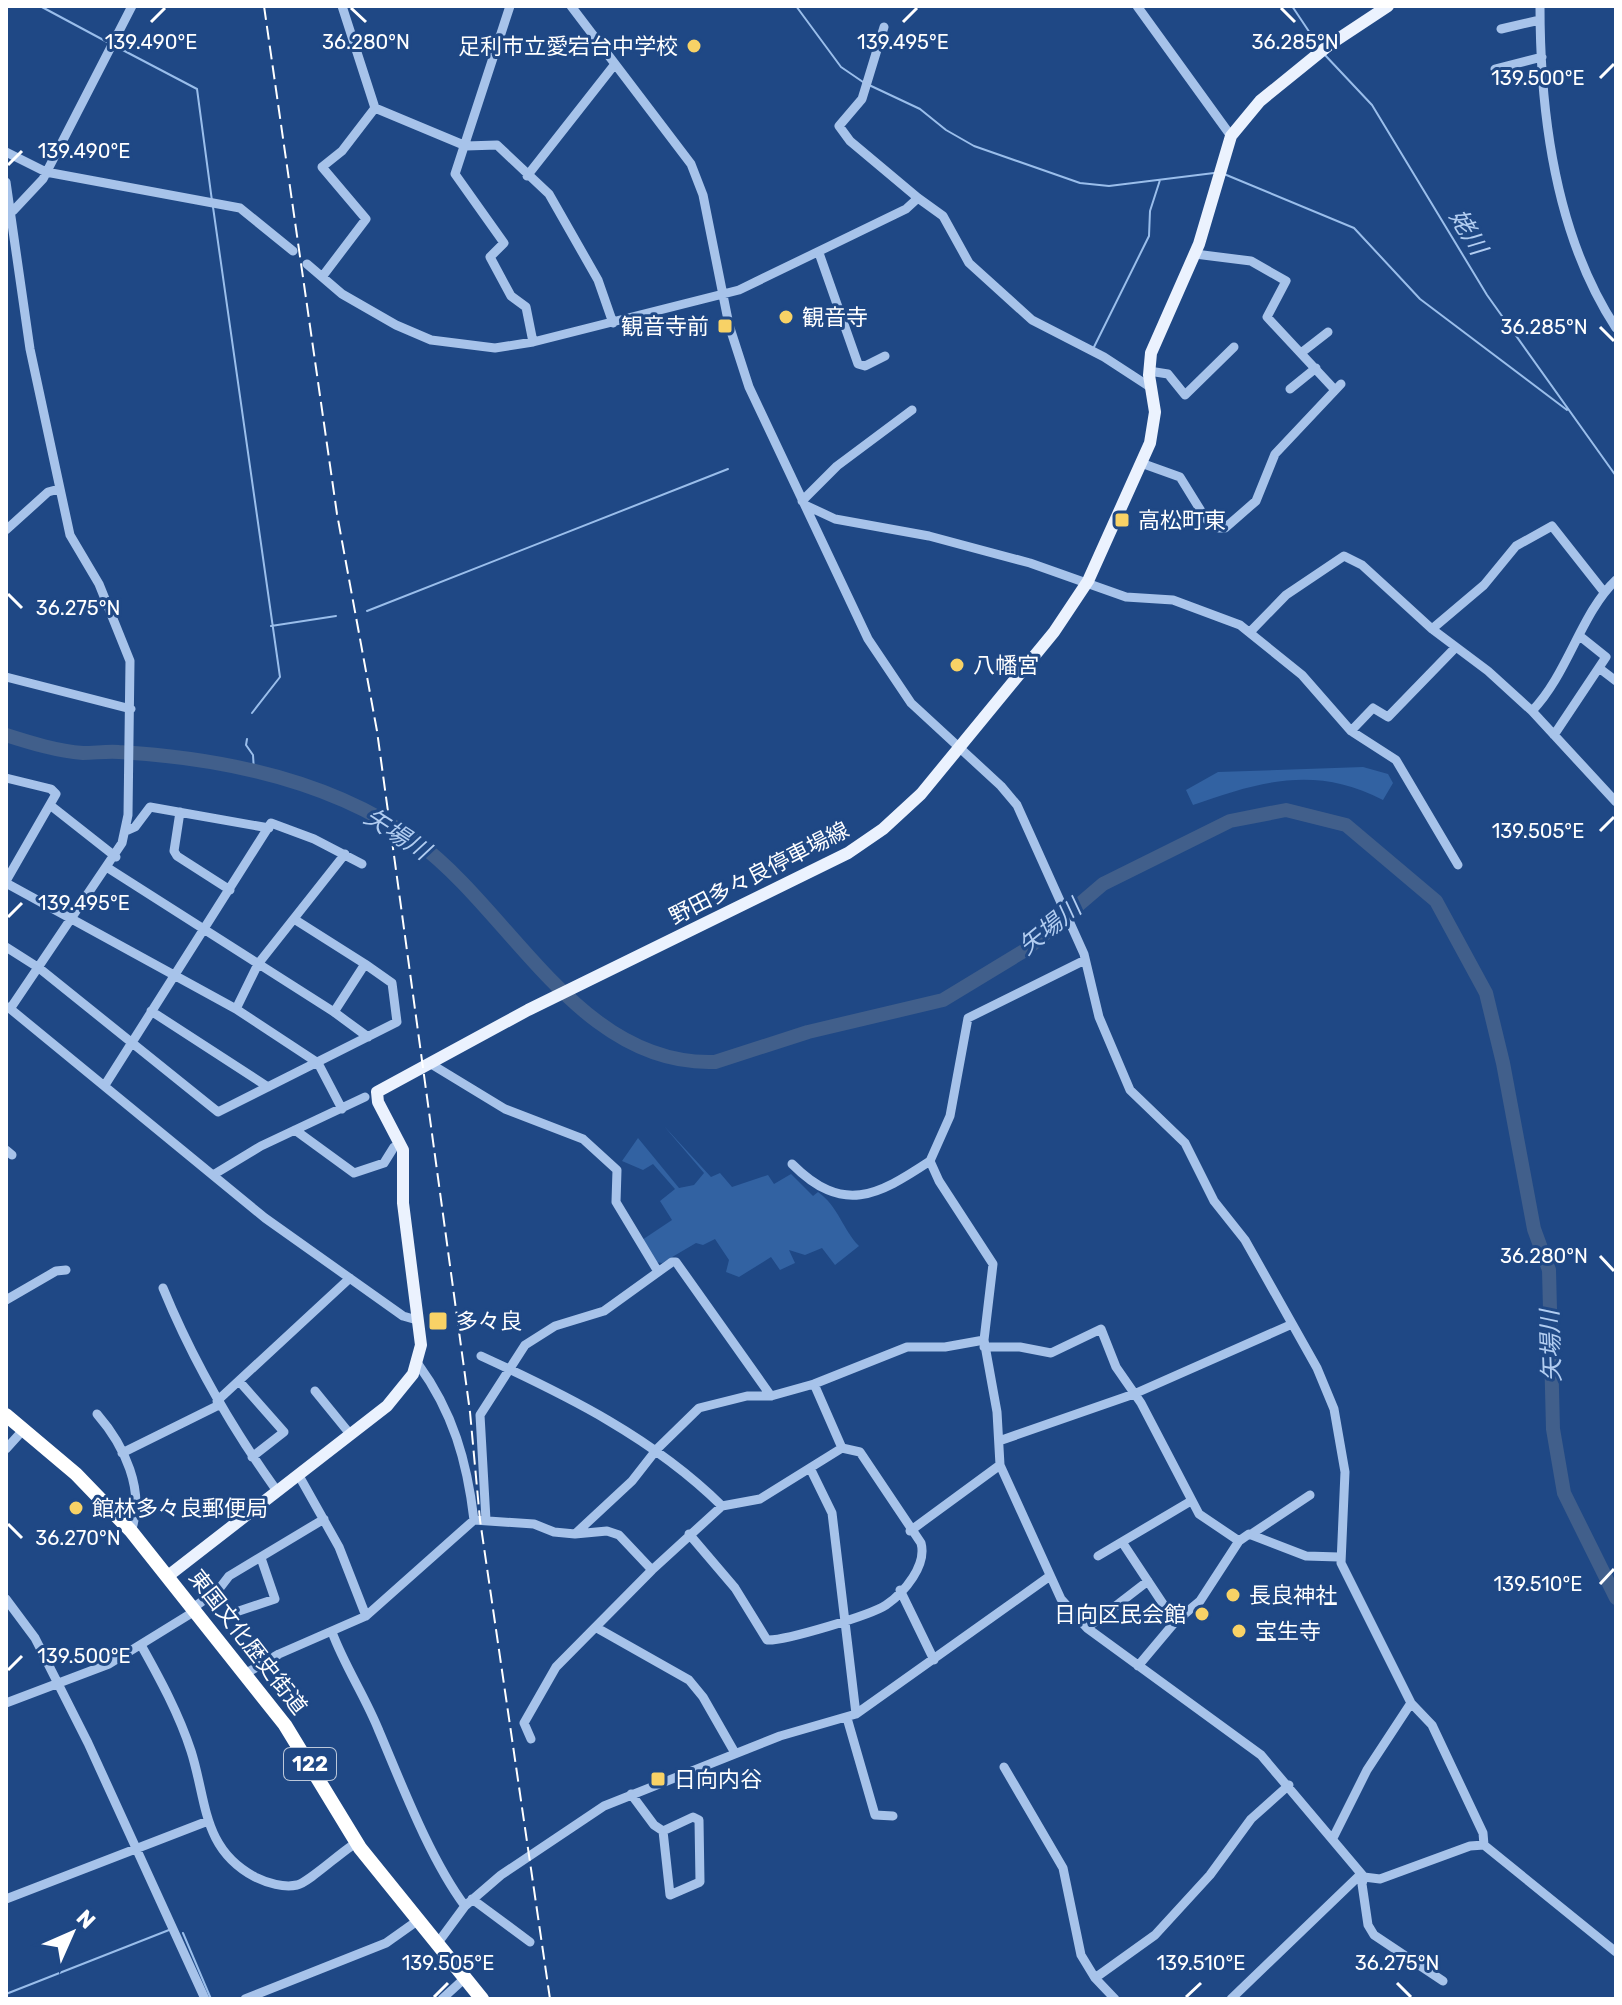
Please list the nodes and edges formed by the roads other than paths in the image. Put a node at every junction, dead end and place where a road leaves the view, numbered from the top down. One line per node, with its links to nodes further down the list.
1 (132, 6): 18 (street)
2 (342, 6): 14 (street)
3 (510, 6): 16 (street)
4 (571, 6): 12 (street)
5 (1137, 6): 15 (street)
6 (1388, 6): 15 (main road, 野田多々良停車場線)
7 (1540, 6): 8 (street)
8 (1540, 20): 10 (street); 11 (street)
9 (884, 27): 21 (street)
10 (1501, 29)
11 (1542, 57): 13 (street); 30 (street)
12 (615, 64): 19 (street); 28 (street)
13 (1495, 69)
14 (375, 108): 16 (street); 27 (street)
15 (1231, 136): 25 (main road, 野田多々良停車場線)
16 (466, 146): 19 (street); 32 (street)
17 (6, 152): 18 (street)
18 (46, 172): 22 (street); 23 (street)
19 (527, 176): 29 (street)
20 (6, 182): 22 (street)
21 (918, 198): 24 (street); 38 (street)
22 (13, 211): 42 (street)
23 (293, 251)
24 (819, 253): 28 (street); 35 (street)
25 (1195, 254): 34 (street); 37 (main road, 野田多々良停車場線)
26 (307, 264): 27 (street)
27 (322, 277): 32 (street)
28 (721, 295): 29 (street); 43 (street)
29 (613, 323): 32 (street)
30 (1616, 328)
31 (1328, 332): 34 (street)
32 (533, 342)
33 (1234, 347): 37 (street)
34 (1301, 353): 36 (street)
35 (885, 356)
36 (1316, 368): 39 (street); 41 (street)
37 (1149, 371): 38 (main road, 野田多々良停車場線)
38 (1150, 387): 41 (main road, 野田多々良停車場線)
39 (1290, 389)
40 (912, 410): 43 (street)
41 (1141, 463): 46 (main road, 野田多々良停車場線)
42 (59, 489): 44 (street); 56 (street)
43 (804, 503): 46 (street); 59 (street)
44 (6, 530)
45 (1616, 580): 47 (street)
46 (1088, 581): 49 (street); 59 (main road, 野田多々良停車場線)
47 (1604, 592): 48 (street); 50 (street)
48 (1432, 629): 49 (street); 51 (street)
49 (1251, 631): 57 (street)
50 (1581, 637): 52 (street); 55 (street)
51 (1455, 648): 55 (street); 57 (street)
52 (1599, 668): 54 (street); 58 (street)
53 (6, 677): 56 (street)
54 (1616, 681)
55 (1532, 711): 58 (street)
56 (132, 712): 65 (street)
57 (1351, 731): 69 (street)
58 (1554, 735): 61 (street)
59 (958, 750): 77 (street); 89 (main road, 野田多々良停車場線)
60 (6, 778): 62 (street)
61 (1616, 802)
62 (50, 805): 67 (street); 71 (street)
63 (180, 812): 64 (street); 65 (street); 72 (street)
64 (268, 830): 66 (street); 72 (street)
65 (126, 831): 67 (street)
66 (345, 854): 68 (street); 73 (street)
67 (116, 857): 70 (street)
68 (362, 864)
69 (1458, 865)
70 (108, 868): 74 (street); 75 (street)
71 (6, 882): 74 (street)
72 (230, 890): 75 (street)
73 (294, 919): 78 (street); 79 (street)
74 (71, 921): 80 (street); 81 (street)
75 (204, 930): 78 (street); 81 (street)
76 (6, 947): 80 (street)
77 (1085, 957): 96 (street); 105 (street)
78 (258, 964): 83 (street); 85 (street)
79 (365, 964): 85 (street); 86 (street)
80 (39, 968): 82 (street); 87 (street)
81 (174, 977): 83 (street); 84 (street)
82 (8, 1007): 90 (street)
83 (236, 1009): 88 (street)
84 (151, 1011): 87 (street); 91 (street)
85 (334, 1012): 86 (street)
86 (368, 1037): 88 (street)
87 (131, 1043): 90 (street); 91 (street)
88 (318, 1063): 91 (street); 93 (street)
89 (431, 1064): 95 (main road); 100 (street)
90 (105, 1085): 98 (street)
91 (268, 1087)
92 (365, 1097): 93 (street)
93 (342, 1109): 94 (street)
94 (295, 1130): 95 (street); 98 (street)
95 (401, 1145): 104 (main road)
96 (930, 1161): 97 (street); 106 (street)
97 (792, 1164)
98 (213, 1175): 101 (street)
99 (66, 1270): 103 (street)
100 (657, 1270): 109 (street); 114 (street)
101 (350, 1278): 104 (street); 110 (street)
102 (163, 1288): 115 (street)
103 (6, 1300)
104 (417, 1320): 108 (main road)
105 (1290, 1325): 113 (street); 144 (street)
106 (984, 1343): 111 (street); 113 (street); 120 (street)
107 (481, 1356): 109 (street)
108 (418, 1364): 119 (main road); 134 (street)
109 (512, 1370): 123 (street); 135 (street)
110 (239, 1381): 115 (street); 125 (street)
111 (814, 1384): 114 (street); 121 (street)
112 (315, 1391): 119 (street)
113 (1134, 1394): 120 (street); 131 (street)
114 (771, 1396): 123 (street)
115 (218, 1403): 124 (street); 125 (street)
116 (97, 1414): 124 (street)
117 (6, 1415): 118 (highway, 東国文化歴史街道 / 122)
118 (24, 1429): 122 (street); 136 (highway, 東国文化歴史街道 / 122)
119 (350, 1434): 128 (main road)
120 (999, 1441): 126 (street)
121 (842, 1448): 127 (street); 137 (street)
122 (6, 1449)
123 (657, 1449): 132 (street); 139 (street)
124 (122, 1453): 136 (street)
125 (252, 1457): 129 (street)
126 (1000, 1465): 137 (street); 148 (street)
127 (811, 1470): 132 (street); 155 (street)
128 (298, 1474): 129 (main road); 133 (street)
129 (277, 1491): 147 (main road)
130 (1310, 1495): 138 (street)
131 (1191, 1501): 141 (street); 142 (street)
132 (722, 1506): 140 (street)
133 (324, 1519): 145 (street); 154 (street)
134 (474, 1520): 135 (street); 154 (street)
135 (486, 1520): 139 (street)
136 (131, 1531): 147 (highway, 東国文化歴史街道 / 122)
137 (910, 1531): 150 (street)
138 (1253, 1533): 141 (street); 144 (street)
139 (575, 1534): 146 (street)
140 (689, 1534): 146 (street); 155 (street)
141 (1239, 1541): 156 (street)
142 (1122, 1542): 143 (street); 149 (street)
143 (1098, 1556)
144 (1339, 1557): 166 (street)
145 (261, 1558): 152 (street); 153 (street)
146 (652, 1570): 157 (street)
147 (168, 1576): 152 (highway, 東国文化歴史街道 / 122)
148 (1050, 1576): 158 (street); 161 (street)
149 (1148, 1581): 156 (street); 158 (street)
150 (900, 1590): 155 (street); 161 (street)
151 (6, 1599): 164 (street)
152 (194, 1610): 160 (street); 163 (highway, 東国文化歴史街道 / 122)
153 (236, 1612)
154 (366, 1616): 159 (street)
155 (846, 1619): 167 (street)
156 (1175, 1622): 162 (street)
157 (597, 1628): 168 (street); 169 (street)
158 (1087, 1628): 162 (street)
159 (332, 1632): 163 (street); 182 (street)
160 (141, 1645): 164 (street); 174 (street)
161 (934, 1660): 167 (street)
162 (1138, 1666): 171 (street)
163 (245, 1674): 177 (highway, 東国文化歴史街道 / 122)
164 (56, 1685): 165 (street); 179 (street)
165 (6, 1703)
166 (1411, 1703): 176 (street); 178 (street)
167 (851, 1716): 169 (street); 173 (street)
168 (531, 1739)
169 (735, 1753): 172 (street)
170 (1004, 1767): 188 (street)
171 (1289, 1785): 176 (street); 188 (street)
172 (631, 1794): 175 (street); 182 (street)
173 (893, 1816)
174 (208, 1821): 177 (street); 179 (street)
175 (663, 1831): 175 (street)
176 (1333, 1838): 180 (street)
177 (356, 1843): 183 (highway, 東国文化歴史街道 / 122)
178 (1484, 1845): 180 (street); 186 (street)
179 (138, 1848): 181 (street); 190 (street)
180 (1362, 1876): 189 (street); 195 (street)
181 (6, 1899)
182 (468, 1903): 184 (street); 185 (street)
183 (417, 1921): 185 (highway, 東国文化歴史街道 / 122); 191 (street)
184 (530, 1942)
185 (437, 1944): 187 (highway, 東国文化歴史街道 / 122)
186 (1616, 1952)
187 (465, 1978): 192 (street); 193 (highway, 東国文化歴史街道 / 122)
188 (1095, 1978): 194 (street)
189 (1443, 1981)
190 (205, 1999)
191 (245, 1999)
192 (442, 1999)
193 (482, 1999)
194 (1115, 1999)
195 (1231, 1999)

